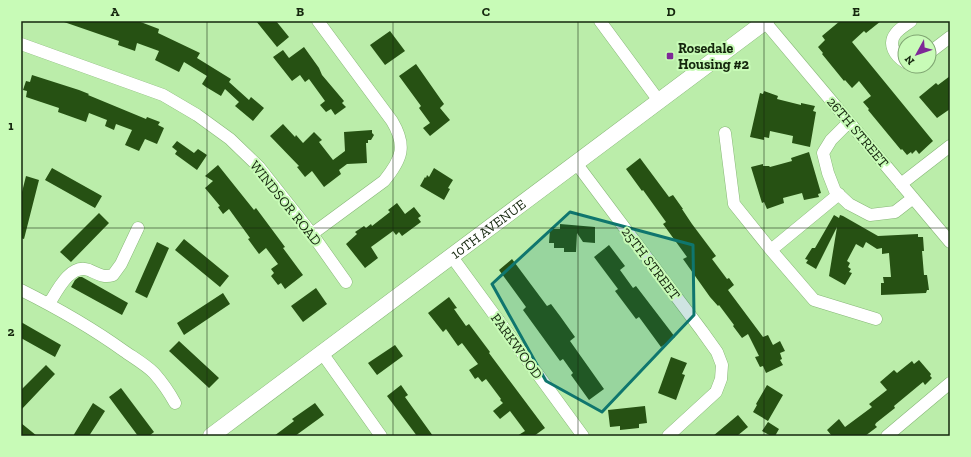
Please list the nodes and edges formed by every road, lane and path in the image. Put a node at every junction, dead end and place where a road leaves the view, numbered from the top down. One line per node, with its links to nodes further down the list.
1 (318, 21): 18 (street)
2 (600, 21): 9 (street)
3 (765, 21): 9 (main road, 10TH AVENUE); 10 (street, 26TH STREET)
4 (911, 21): 8 (street)
5 (950, 37): 7 (street)
6 (21, 44): 18 (street, WINDSOR ROAD)
7 (937, 47)
8 (897, 55)
9 (659, 101): 13 (main road, 10TH AVENUE)
10 (849, 122): 14 (street, 26TH STREET); 15 (street)
11 (725, 133): 20 (street)
12 (950, 146): 14 (street)
13 (576, 163): 21 (main road, 10TH AVENUE); 32 (street, 25TH STREET)
14 (902, 184): 16 (street, 26TH STREET)
15 (839, 194): 16 (street); 20 (street)
16 (913, 198): 19 (street, 26TH STREET)
17 (138, 228): 24 (street)
18 (312, 234): 22 (street, WINDSOR ROAD)
19 (950, 242)
20 (771, 250): 25 (street)
21 (452, 257): 26 (main road, 10TH AVENUE); 31 (street, PARKWOOD)
22 (346, 282)
23 (21, 290): 24 (street)
24 (49, 304): 28 (street)
25 (876, 319)
26 (322, 353): 29 (main road, 10TH AVENUE); 30 (street)
27 (950, 383): 33 (street)
28 (175, 403)
29 (211, 436)
30 (381, 436)
31 (583, 436)
32 (668, 436)
33 (887, 436)

